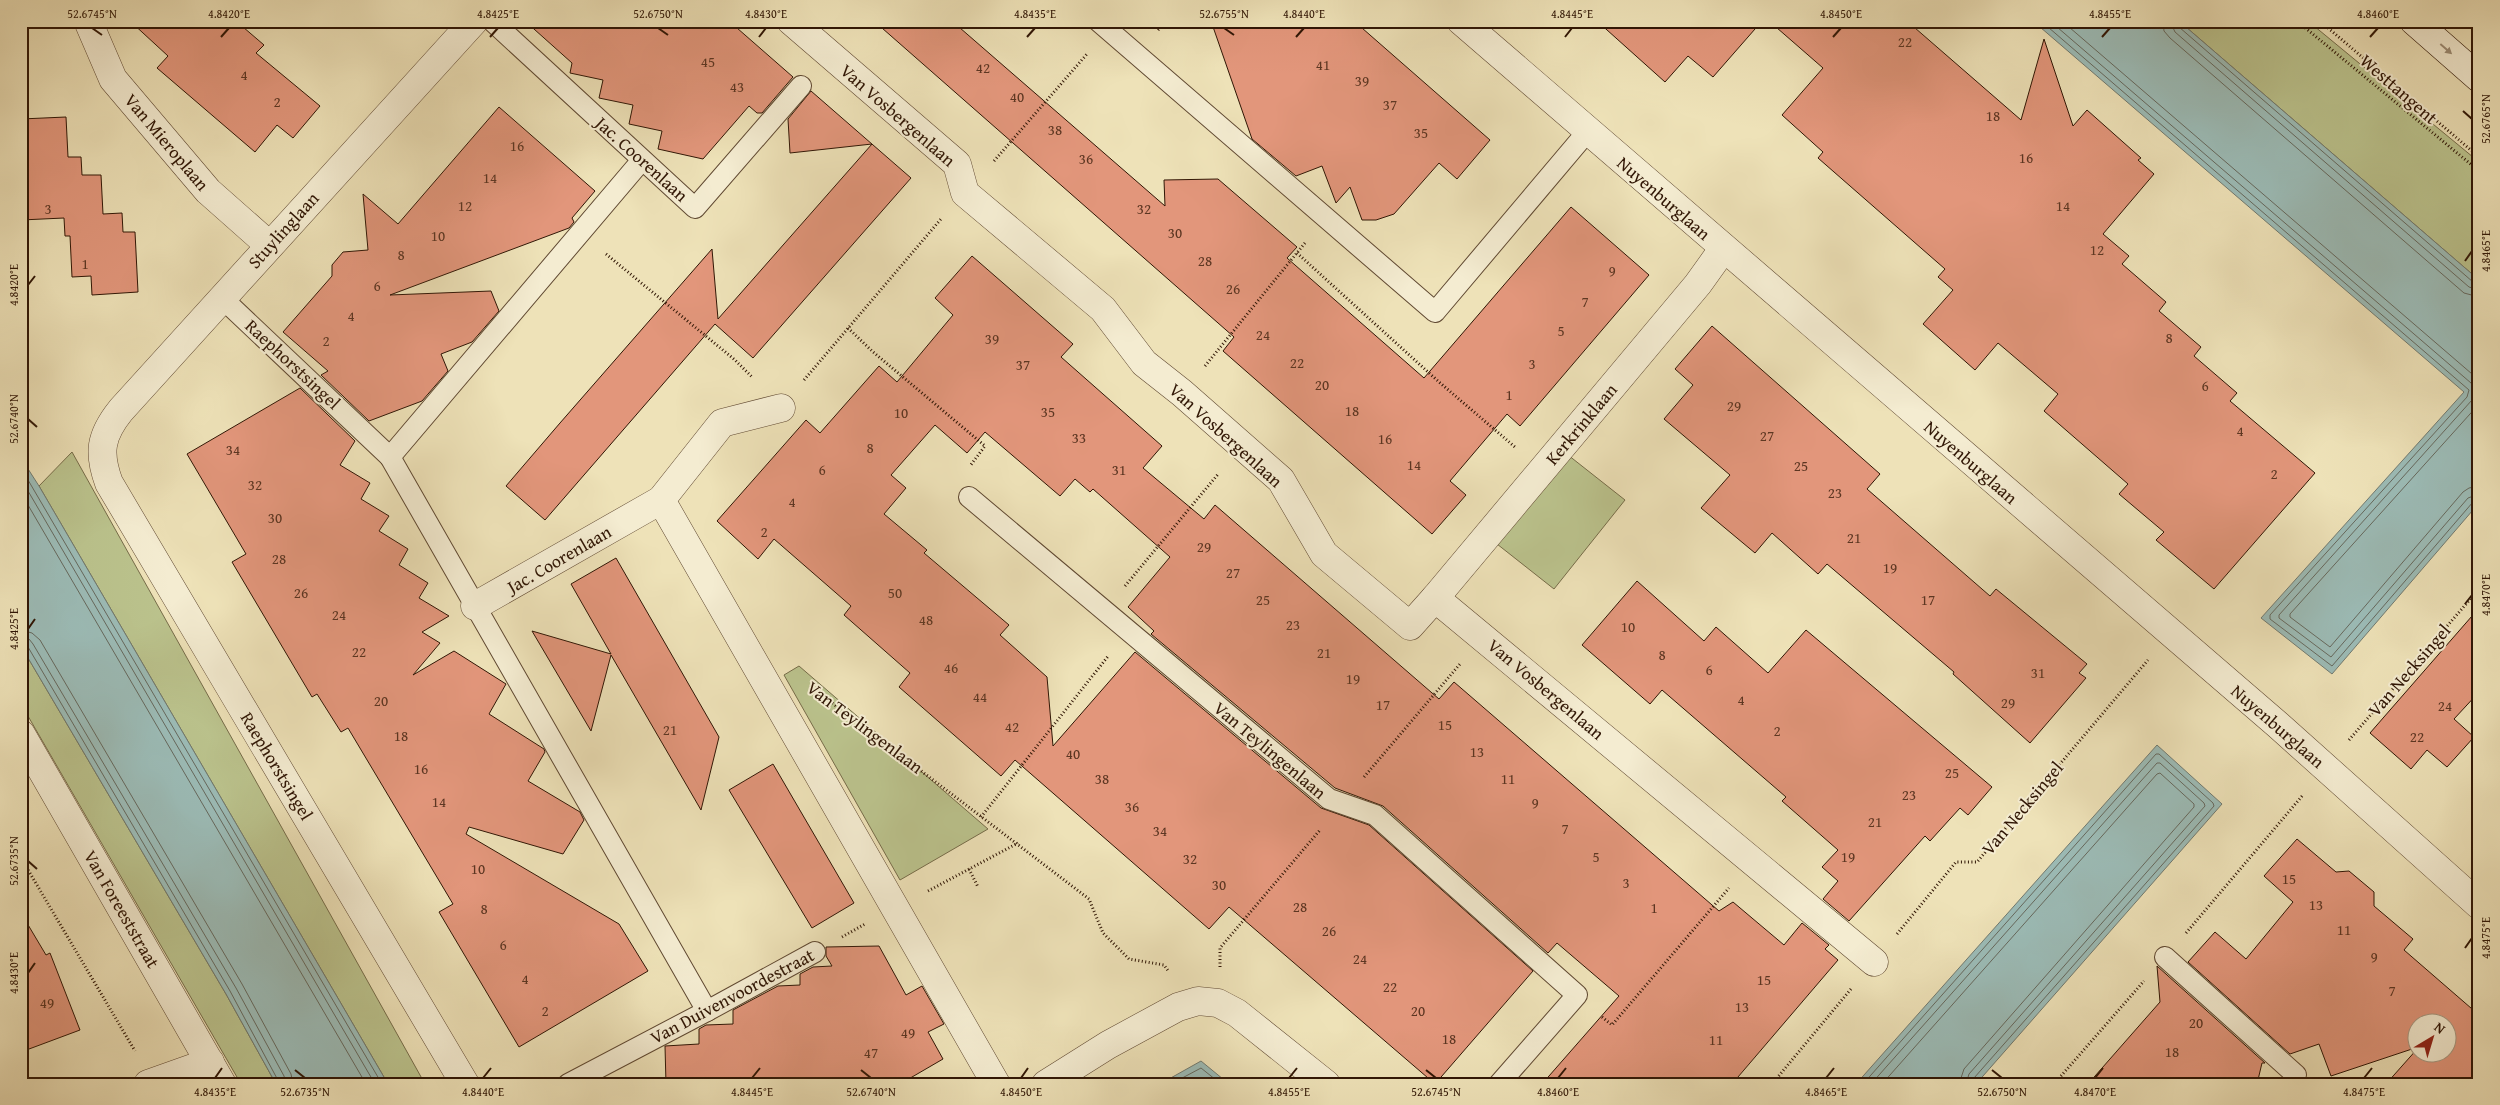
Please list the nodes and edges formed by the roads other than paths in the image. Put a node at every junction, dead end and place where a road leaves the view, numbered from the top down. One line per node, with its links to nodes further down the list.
1 (88, 21): 12 (street, Van Mieroplaan)
2 (474, 21): 12 (street, Stuylinglaan)
3 (492, 21): 11 (lane, Jac. Coorenlaan)
4 (791, 21): 20 (street, Van Vosbergenlaan)
5 (1461, 21): 10 (street, Nuyenburglaan)
6 (2414, 21): 8 (street, one-way to 8)
7 (1103, 26): 10 (lane)
8 (2479, 78)
9 (801, 86): 11 (lane, Jac. Coorenlaan)
10 (1587, 132): 13 (street, Nuyenburglaan)
11 (642, 160): 17 (lane)
12 (269, 245): 14 (street, Stuylinglaan)
13 (1723, 249): 20 (street, Kerkrinklaan); 23 (street, Nuyenburglaan)
14 (222, 298): 16 (street, Stuylinglaan); 17 (lane, Raephorstsingel)
15 (781, 408): 19 (street, Jac. Coorenlaan)
16 (102, 444): 31 (street, Raephorstsingel)
17 (390, 456): 21 (lane, Raephorstsingel)
18 (969, 497): 36 (lane, Van Teylingenlaan)
19 (661, 500): 21 (street, Jac. Coorenlaan); 33 (street, Van Teylingenlaan)
20 (1435, 598): 26 (street, Van Vosbergenlaan)
21 (475, 606): 27 (lane)
22 (21, 734): 28 (street, Van Foreeststraat)
23 (2479, 905)
24 (815, 952): 27 (lane, Van Duivenvoordestraat)
25 (2165, 957): 29 (lane)
26 (1874, 962)
27 (707, 1011): 32 (lane, Van Duivenvoordestraat)
28 (216, 1073): 30 (street)
29 (2296, 1081)
30 (150, 1083)
31 (465, 1084)
32 (568, 1084)
33 (996, 1084)
34 (1046, 1084): 35 (street)
35 (1326, 1084)
36 (1499, 1084)

